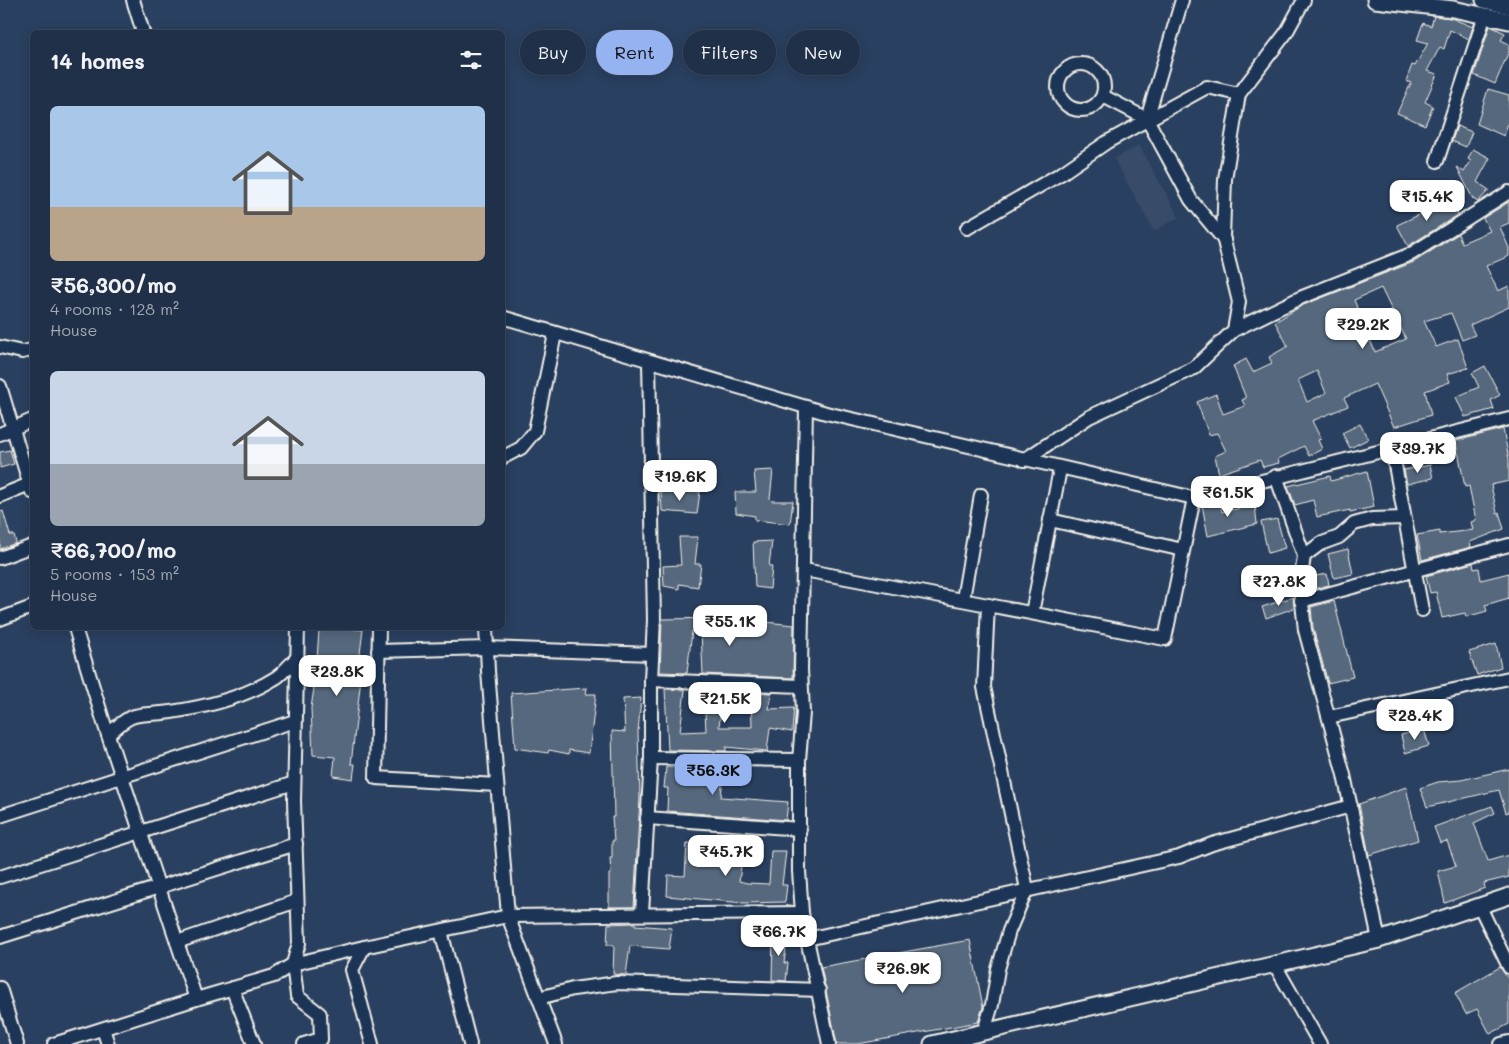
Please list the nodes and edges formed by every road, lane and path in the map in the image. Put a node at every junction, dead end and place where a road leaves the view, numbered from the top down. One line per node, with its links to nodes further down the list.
1 (133, 0): 8 (street)
2 (1182, 0): 11 (street)
3 (1304, 0): 9 (street)
4 (1375, 0): 6 (street)
5 (1509, 6): 6 (street)
6 (1484, 7): 7 (street); 12 (street)
7 (1509, 21)
8 (142, 30)
9 (1239, 94): 11 (street); 15 (street)
10 (1102, 96): 11 (street)
11 (1147, 119): 14 (street); 15 (street)
12 (1437, 161)
13 (1509, 192): 17 (street)
14 (967, 228)
15 (1224, 240): 17 (street)
16 (505, 318): 18 (street)
17 (1234, 330): 29 (street)
18 (555, 334): 21 (street); 28 (street)
19 (0, 347): 20 (street)
20 (30, 350)
21 (649, 361): 23 (street); 59 (street)
22 (0, 386): 26 (street)
23 (806, 407): 29 (street); 44 (street)
24 (30, 421): 26 (street)
25 (1508, 423): 27 (street)
26 (6, 431): 32 (street)
27 (1392, 449): 31 (street); 37 (street)
28 (505, 456)
29 (1024, 460): 30 (street)
30 (1060, 469): 36 (street); 38 (street)
31 (1276, 476): 36 (street); 42 (street)
32 (30, 483)
33 (30, 488): 35 (street)
34 (981, 495): 46 (street)
35 (0, 496)
36 (1194, 498): 41 (street)
37 (1404, 518): 42 (street); 45 (street)
38 (1050, 520): 41 (street); 51 (street)
39 (1509, 545): 45 (street)
40 (30, 547): 43 (street)
41 (1183, 550): 51 (street)
42 (1304, 556): 47 (street)
43 (0, 558)
44 (804, 570): 46 (street); 63 (street)
45 (1415, 572): 47 (street); 50 (street)
46 (963, 599): 48 (street)
47 (1301, 601): 64 (street)
48 (988, 605): 51 (street); 80 (street)
49 (30, 607): 52 (street)
50 (1422, 610)
51 (1032, 613)
52 (0, 619)
53 (76, 630): 66 (street)
54 (298, 630): 60 (street)
55 (379, 630): 58 (street)
56 (486, 630): 57 (street)
57 (487, 648): 58 (street); 59 (street); 71 (street)
58 (378, 651): 71 (street)
59 (652, 654): 62 (street)
60 (296, 658): 65 (street); 66 (street)
61 (1509, 678): 64 (street)
62 (651, 680): 63 (street); 67 (street)
63 (801, 686): 68 (street)
64 (1329, 717): 72 (street)
65 (295, 721): 69 (street); 70 (street)
66 (108, 734): 69 (street)
67 (651, 758): 68 (street); 74 (street)
68 (799, 760): 75 (street)
69 (122, 777): 73 (street); 76 (street)
70 (294, 784): 76 (street); 77 (street)
71 (497, 785): 86 (street)
72 (1351, 806): 80 (street); 90 (street)
73 (0, 816)
74 (647, 818): 75 (street); 85 (street)
75 (800, 829): 84 (street)
76 (141, 834): 78 (street); 79 (street)
77 (296, 844): 79 (street); 82 (street)
78 (0, 877)
79 (158, 887): 88 (street); 91 (street)
80 (1027, 889): 89 (street); 102 (street)
81 (1509, 896): 83 (street)
82 (297, 901): 91 (street); 93 (street)
83 (1480, 907): 90 (street); 95 (street)
84 (802, 913): 85 (street); 89 (street)
85 (642, 914): 86 (street)
86 (508, 916): 87 (street); 99 (street)
87 (440, 931): 92 (street); 110 (street)
88 (0, 936)
89 (807, 939): 98 (street)
90 (1379, 940): 94 (street)
91 (177, 942): 100 (street)
92 (364, 947): 93 (street); 109 (street)
93 (293, 964): 96 (street); 108 (street)
94 (1275, 965): 102 (street); 114 (street)
95 (1509, 967)
96 (232, 988): 100 (street); 107 (street)
97 (0, 990): 104 (street)
98 (819, 990): 99 (street); 112 (street)
99 (539, 998): 111 (street)
100 (196, 999): 101 (street)
101 (103, 1029): 105 (street); 106 (street)
102 (984, 1031): 113 (street)
103 (1509, 1042): 115 (street)
104 (17, 1044)
105 (54, 1044)
106 (108, 1044)
107 (254, 1044)
108 (304, 1044)
109 (372, 1044)
110 (470, 1044)
111 (556, 1044)
112 (829, 1044)
113 (932, 1044)
114 (1320, 1044)
115 (1501, 1044)

